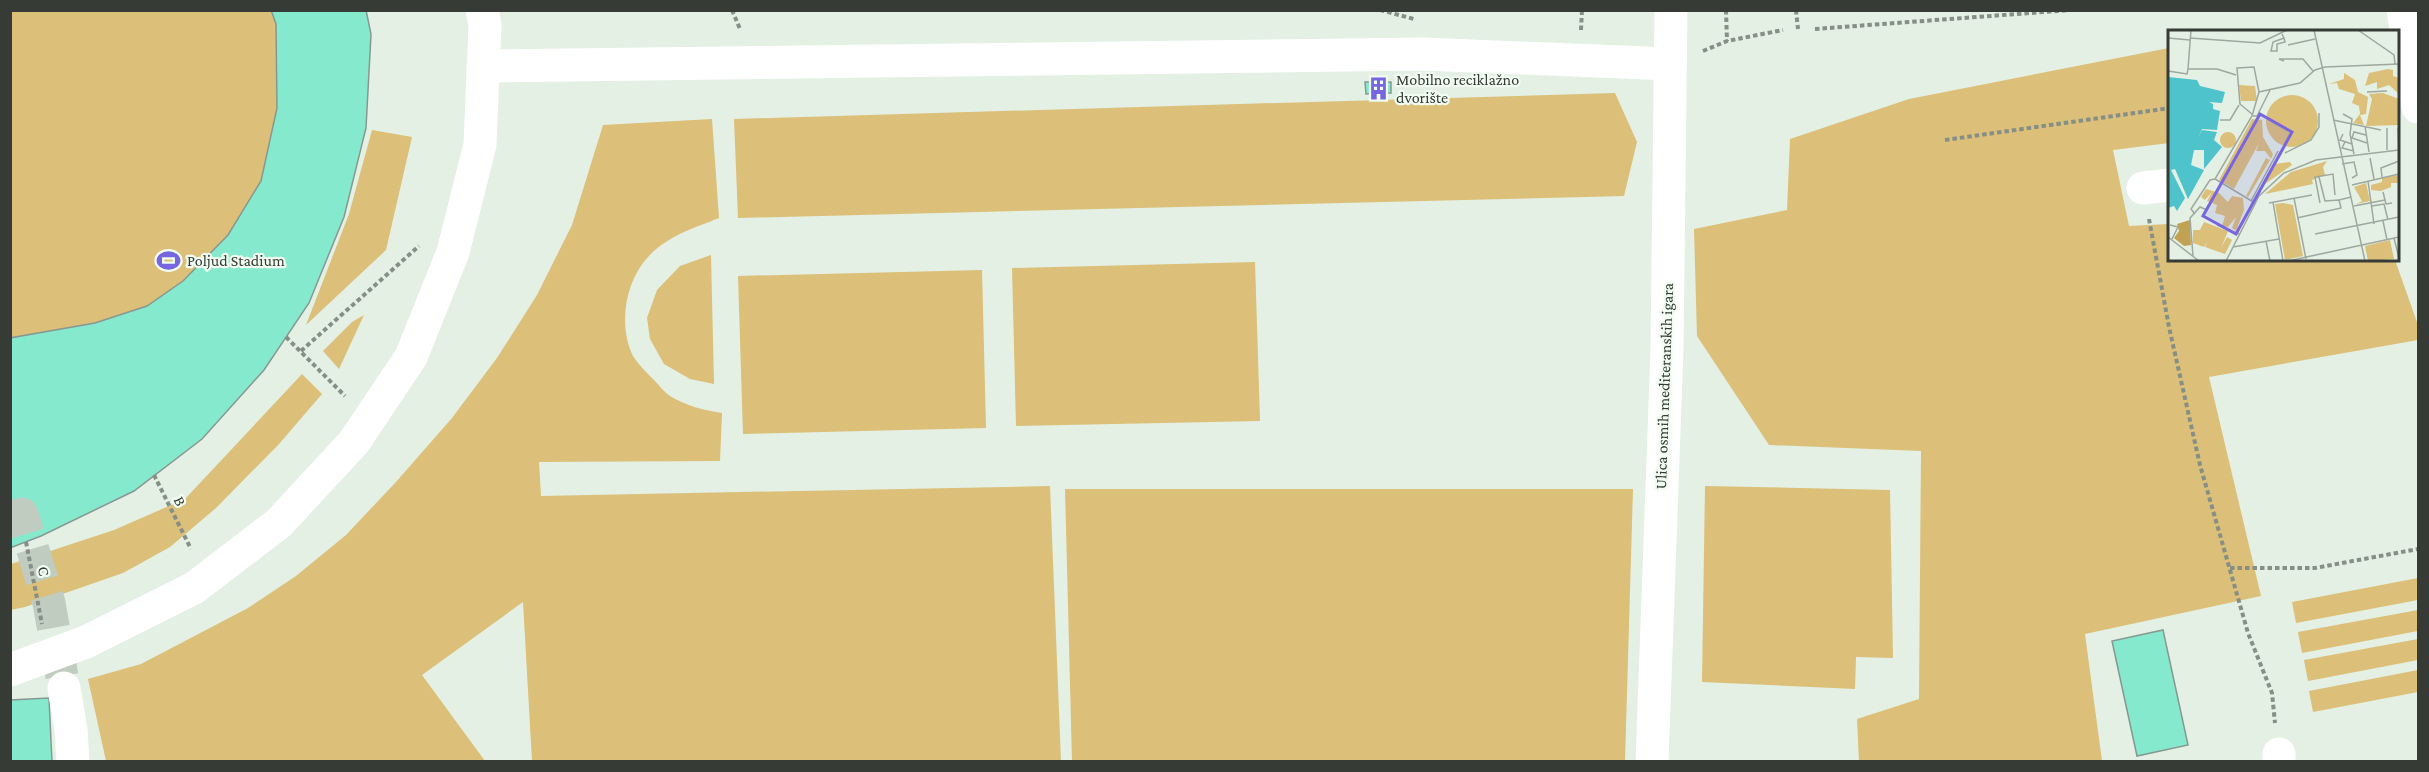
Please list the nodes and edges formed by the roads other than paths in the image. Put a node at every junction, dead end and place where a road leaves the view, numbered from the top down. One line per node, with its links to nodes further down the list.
1 (482, 10): 6 (street)
2 (1671, 10): 5 (street, Ulica osmih mediteranskih igara)
3 (2403, 10): 4 (street)
4 (2409, 49): 7 (street); 8 (street)
5 (1671, 64): 6 (street); 12 (street, Ulica osmih mediteranskih igara)
6 (483, 66): 9 (street)
7 (2399, 78)
8 (2418, 107)
9 (10, 670)
10 (64, 688): 11 (street)
11 (73, 762)
12 (1652, 762)

